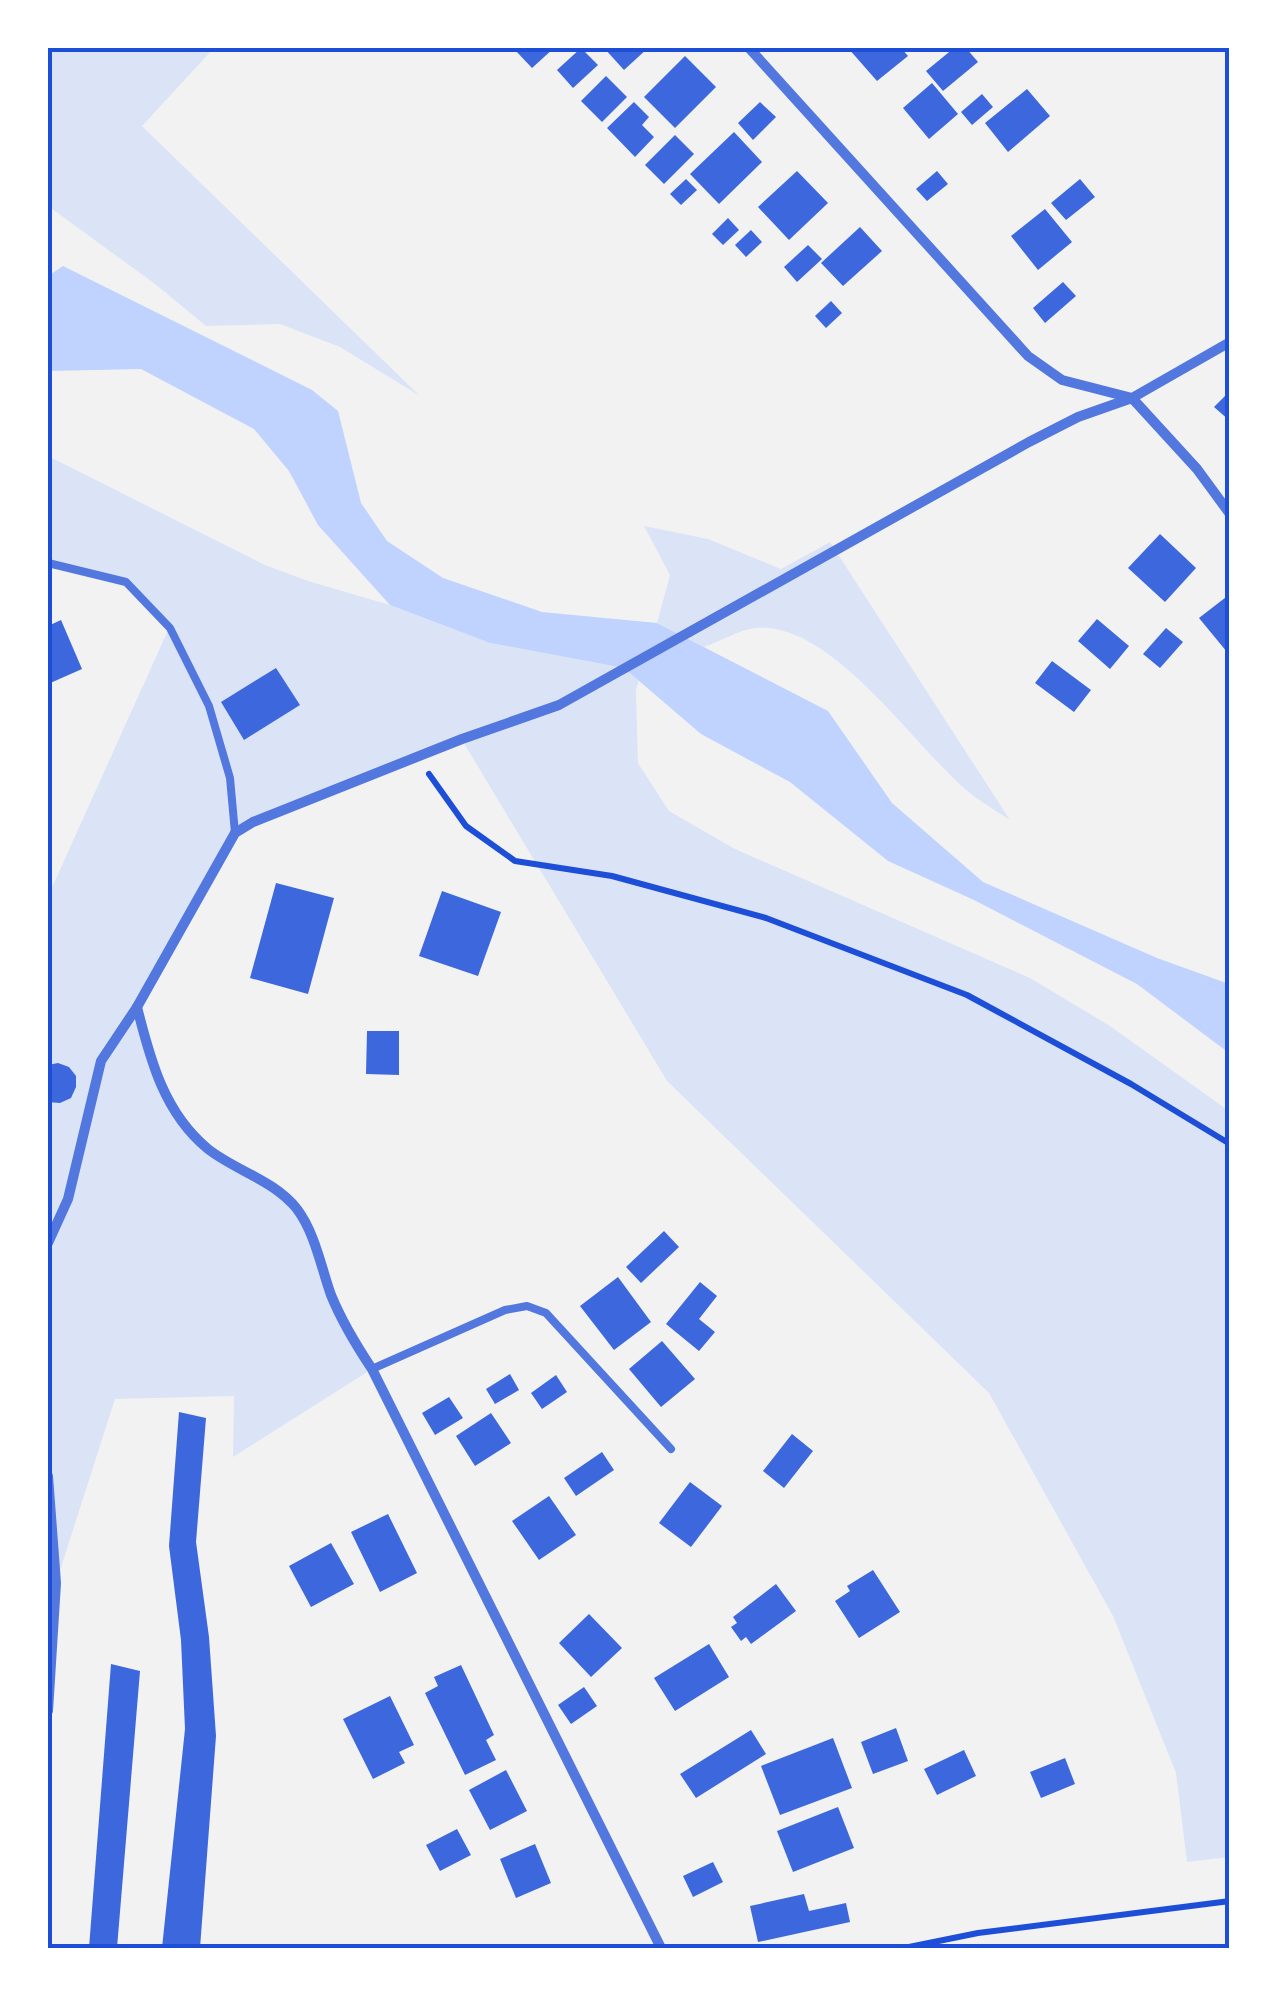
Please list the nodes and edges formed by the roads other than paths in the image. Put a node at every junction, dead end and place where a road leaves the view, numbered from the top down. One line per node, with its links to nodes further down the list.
1 (749, 48): 3 (street)
2 (1230, 342): 3 (street)
3 (1132, 398): 4 (street); 6 (street)
4 (1230, 514)
5 (48, 563): 6 (lane)
6 (235, 833): 7 (street)
7 (137, 1007): 8 (street); 9 (street)
8 (48, 1243)
9 (372, 1369): 10 (lane); 14 (street)
10 (671, 1449)
11 (48, 1476): 12 (street)
12 (52, 1583): 13 (street)
13 (48, 1710)
14 (662, 1948)

